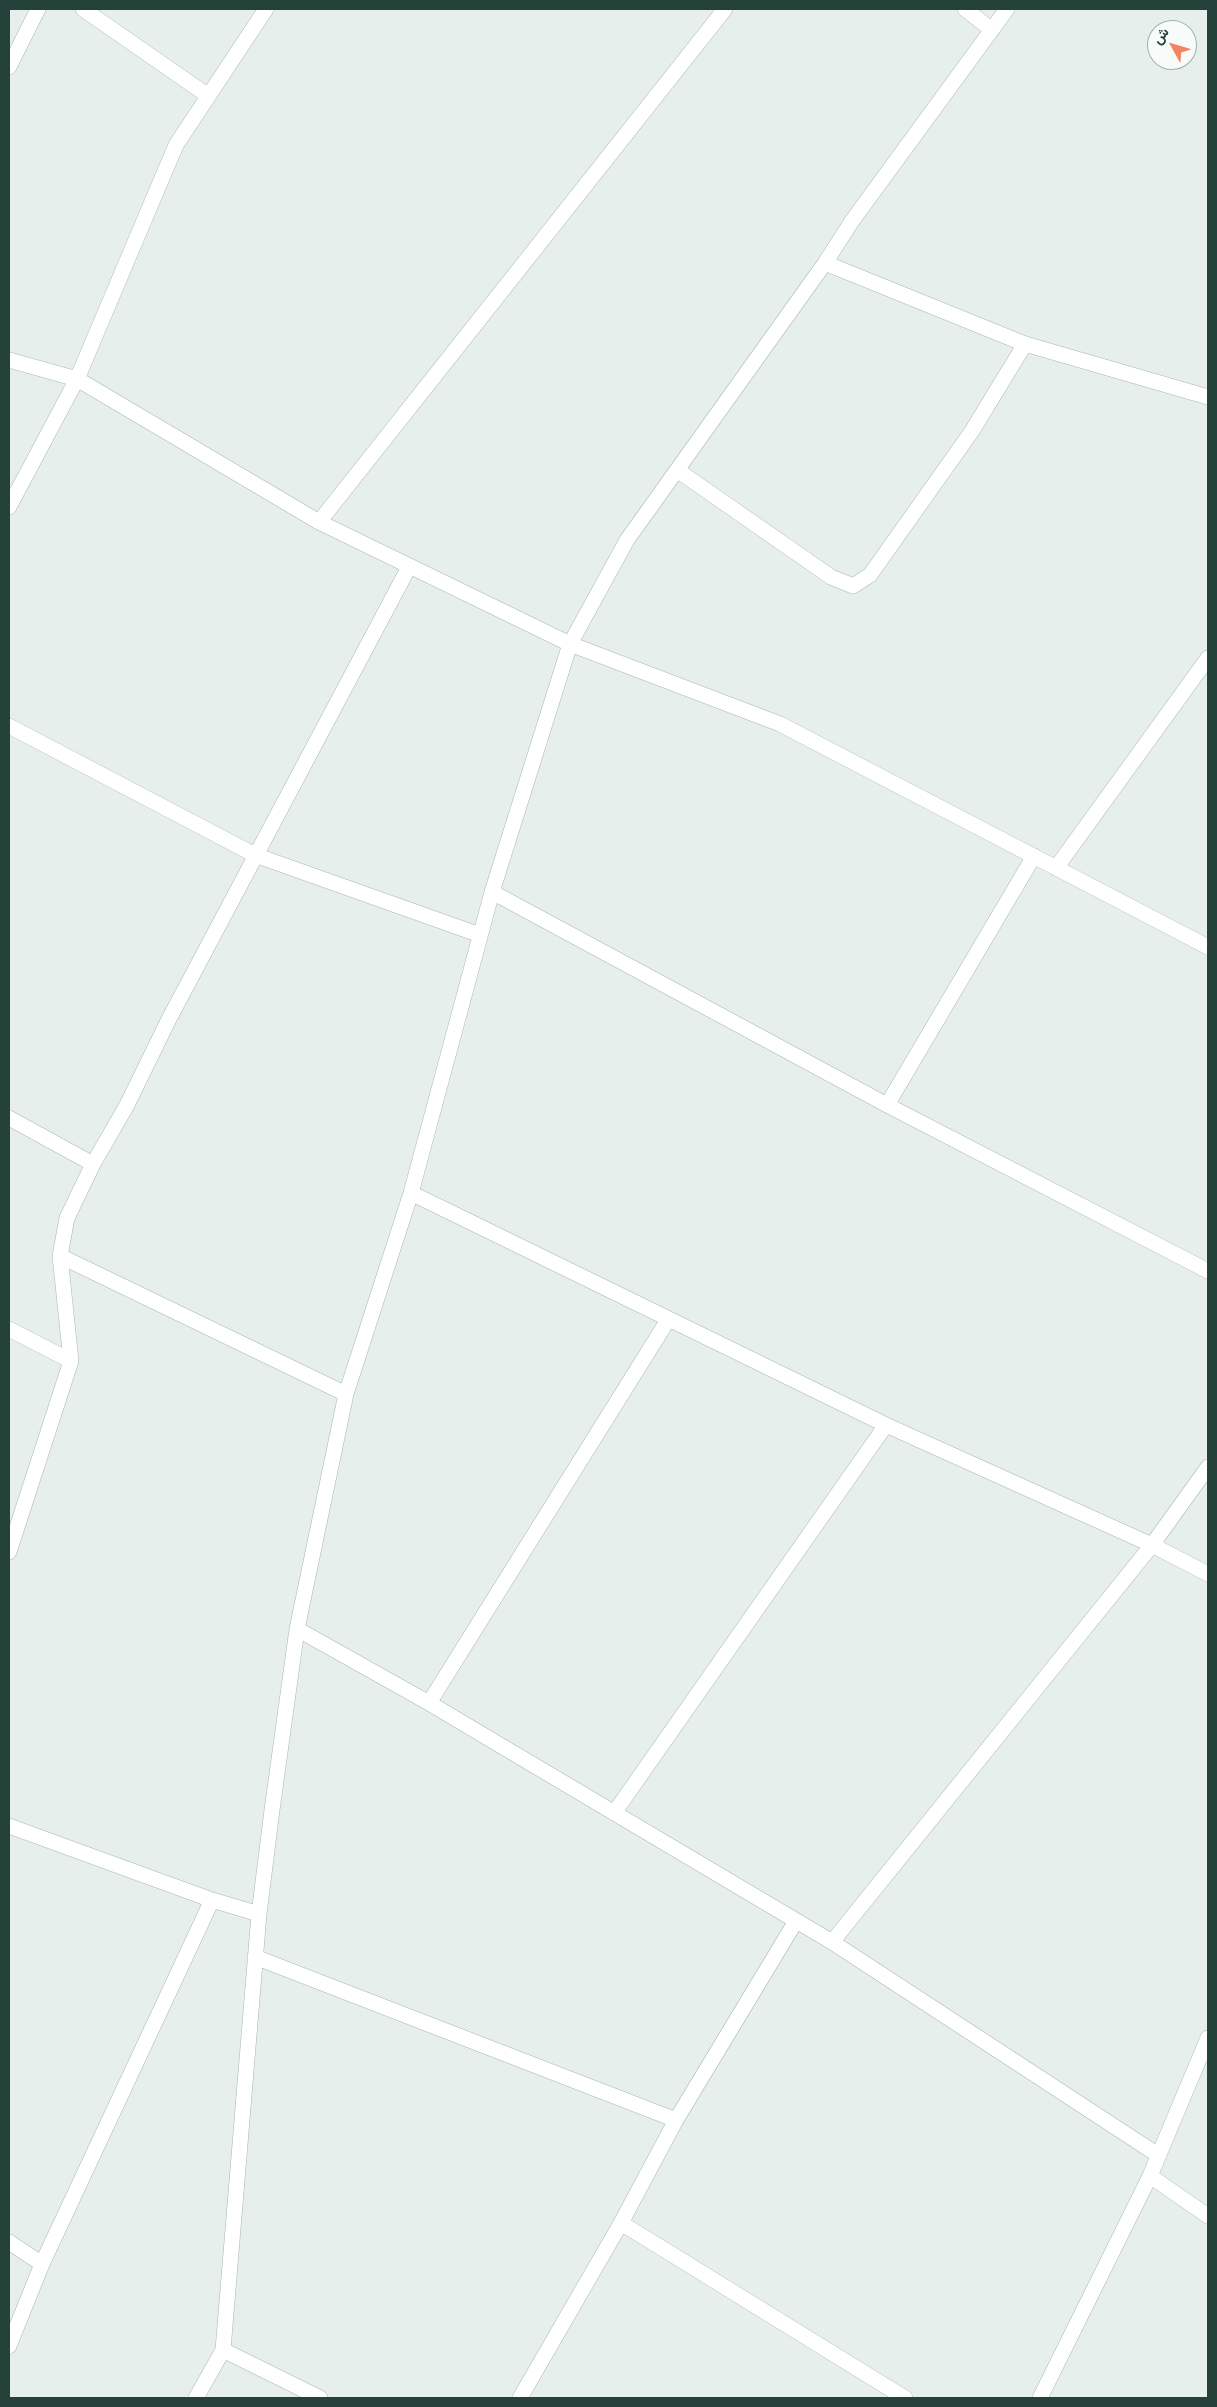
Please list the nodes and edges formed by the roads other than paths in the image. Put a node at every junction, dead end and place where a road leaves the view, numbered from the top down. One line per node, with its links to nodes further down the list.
1 (38, 9): 8 (street)
2 (83, 9): 9 (street)
3 (266, 9): 9 (street)
4 (725, 9): 17 (street)
5 (965, 9): 7 (street)
6 (1007, 9): 7 (street)
7 (992, 30): 10 (street)
8 (9, 67)
9 (208, 95): 13 (street)
10 (825, 263): 11 (street); 15 (street)
11 (1025, 344): 14 (street); 15 (street)
12 (9, 360): 13 (street)
13 (77, 379): 16 (street); 17 (street)
14 (1208, 397)
15 (677, 470): 19 (street)
16 (9, 507)
17 (319, 522): 18 (street)
18 (409, 567): 19 (street); 22 (street)
19 (570, 644): 23 (street); 25 (street)
20 (1208, 658): 24 (street)
21 (9, 726): 22 (street)
22 (255, 855): 26 (street); 30 (street)
23 (1034, 856): 24 (street); 28 (street)
24 (1056, 868): 27 (street)
25 (492, 892): 26 (street); 28 (street)
26 (480, 934): 31 (street)
27 (1208, 947)
28 (887, 1104): 33 (street)
29 (9, 1118): 30 (street)
30 (93, 1164): 32 (street)
31 (412, 1193): 34 (street); 37 (street)
32 (60, 1256): 36 (street); 37 (street)
33 (1208, 1271)
34 (668, 1320): 38 (street); 44 (street)
35 (9, 1329): 36 (street)
36 (71, 1361): 41 (street)
37 (346, 1394): 43 (street)
38 (886, 1425): 40 (street); 45 (street)
39 (1208, 1467): 40 (street)
40 (1152, 1545): 42 (street); 50 (street)
41 (9, 1552)
42 (1208, 1574)
43 (297, 1629): 44 (street); 48 (street)
44 (429, 1703): 45 (street)
45 (614, 1814): 49 (street)
46 (9, 1826): 47 (street)
47 (212, 1900): 48 (street); 59 (street)
48 (259, 1914): 51 (street)
49 (796, 1920): 50 (street); 53 (street)
50 (832, 1942): 54 (street)
51 (256, 1957): 53 (street); 61 (street)
52 (1208, 2038): 54 (street)
53 (676, 2120): 57 (street)
54 (1158, 2155): 55 (street)
55 (1150, 2176): 56 (street); 66 (street)
56 (1208, 2216)
57 (621, 2223): 64 (street); 65 (street)
58 (9, 2242): 59 (street)
59 (42, 2264): 60 (street)
60 (9, 2346)
61 (223, 2350): 62 (street); 63 (street)
62 (196, 2398)
63 (320, 2398)
64 (520, 2398)
65 (905, 2398)
66 (1040, 2398)

